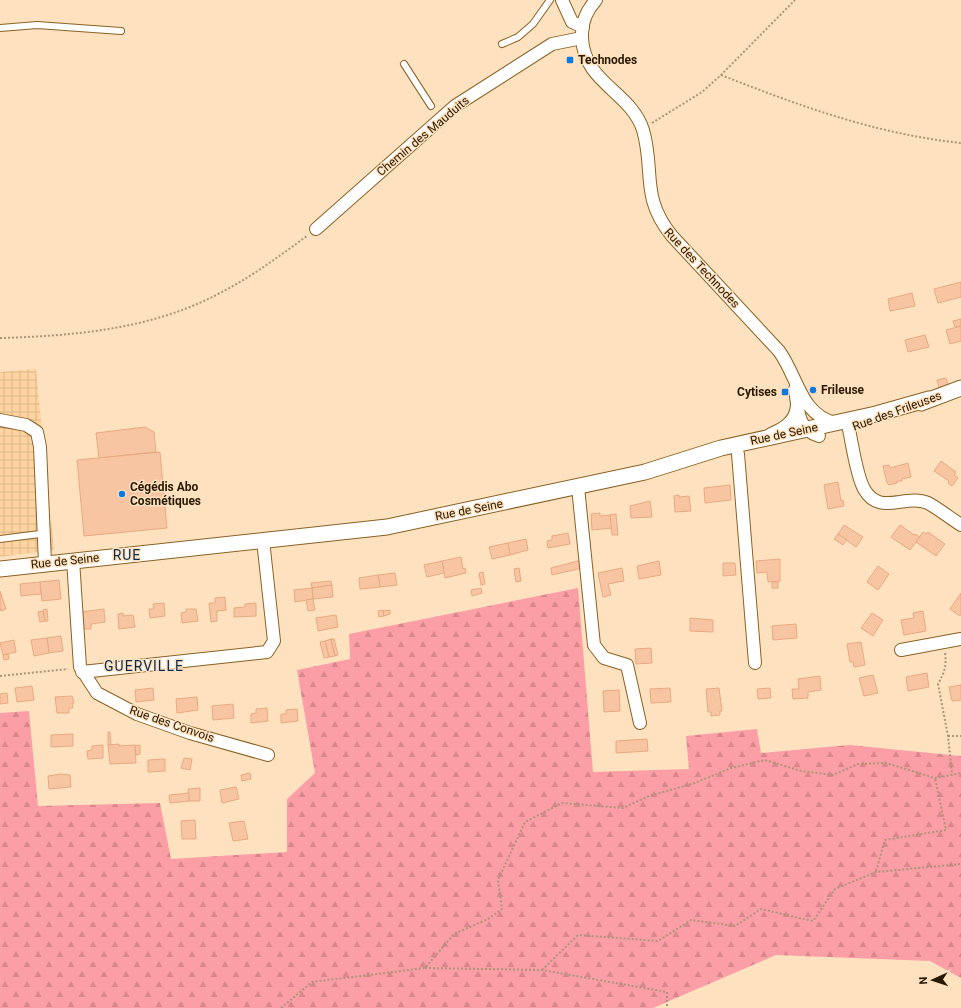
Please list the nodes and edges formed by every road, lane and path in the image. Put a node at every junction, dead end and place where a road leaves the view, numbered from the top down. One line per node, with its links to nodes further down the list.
1 (550, 0): 8 (lane)
2 (562, 0): 7 (street)
3 (596, 0): 7 (street)
4 (795, 0): 10 (path)
5 (0, 28): 6 (lane)
6 (121, 31)
7 (582, 32): 12 (street, Rue des Technodes); 14 (street, Chemin des Mauduits)
8 (502, 44)
9 (404, 64): 11 (lane)
10 (721, 75): 12 (path); 13 (path)
11 (431, 106)
12 (642, 129): 16 (street, Rue des Technodes)
13 (961, 143)
14 (316, 230): 15 (path)
15 (0, 338)
16 (793, 378): 18 (street, Rue des Technodes); 19 (street, Rue des Technodes)
17 (961, 388): 21 (street, Rue des Frileuses)
18 (797, 402): 22 (street, Rue des Technodes); 23 (street)
19 (808, 406): 21 (street, Rue des Technodes); 22 (street)
20 (0, 420): 28 (street)
21 (844, 424): 22 (street, Rue des Frileuses); 27 (street)
22 (809, 433): 23 (street, Rue de Seine); 24 (street, Rue des Frileuses)
23 (757, 440): 25 (street, Rue de Seine)
24 (738, 454): 25 (street, Rue des Frileuses); 37 (street)
25 (645, 472): 26 (street, Rue de Seine)
26 (578, 487): 30 (street, Rue de Seine); 40 (street)
27 (961, 525)
28 (44, 536): 29 (lane); 32 (street)
29 (0, 539)
30 (263, 540): 31 (street, Rue de Seine); 38 (street)
31 (73, 560): 32 (street, Rue de Seine); 38 (street)
32 (45, 563): 33 (street, Rue de Seine)
33 (0, 569)
34 (961, 640): 35 (street)
35 (944, 642): 36 (street); 41 (path)
36 (901, 650)
37 (755, 663)
38 (81, 670): 39 (path); 43 (street, Rue des Convois)
39 (0, 676)
40 (640, 723)
41 (948, 736): 42 (path); 45 (path)
42 (961, 736)
43 (268, 755)
44 (961, 773): 45 (path)
45 (952, 775): 46 (path)
46 (935, 778): 48 (path); 49 (path)
47 (961, 864): 48 (path)
48 (876, 872): 50 (path)
49 (424, 968): 50 (path); 51 (path)
50 (542, 970): 52 (path)
51 (281, 1008)
52 (667, 1008)

